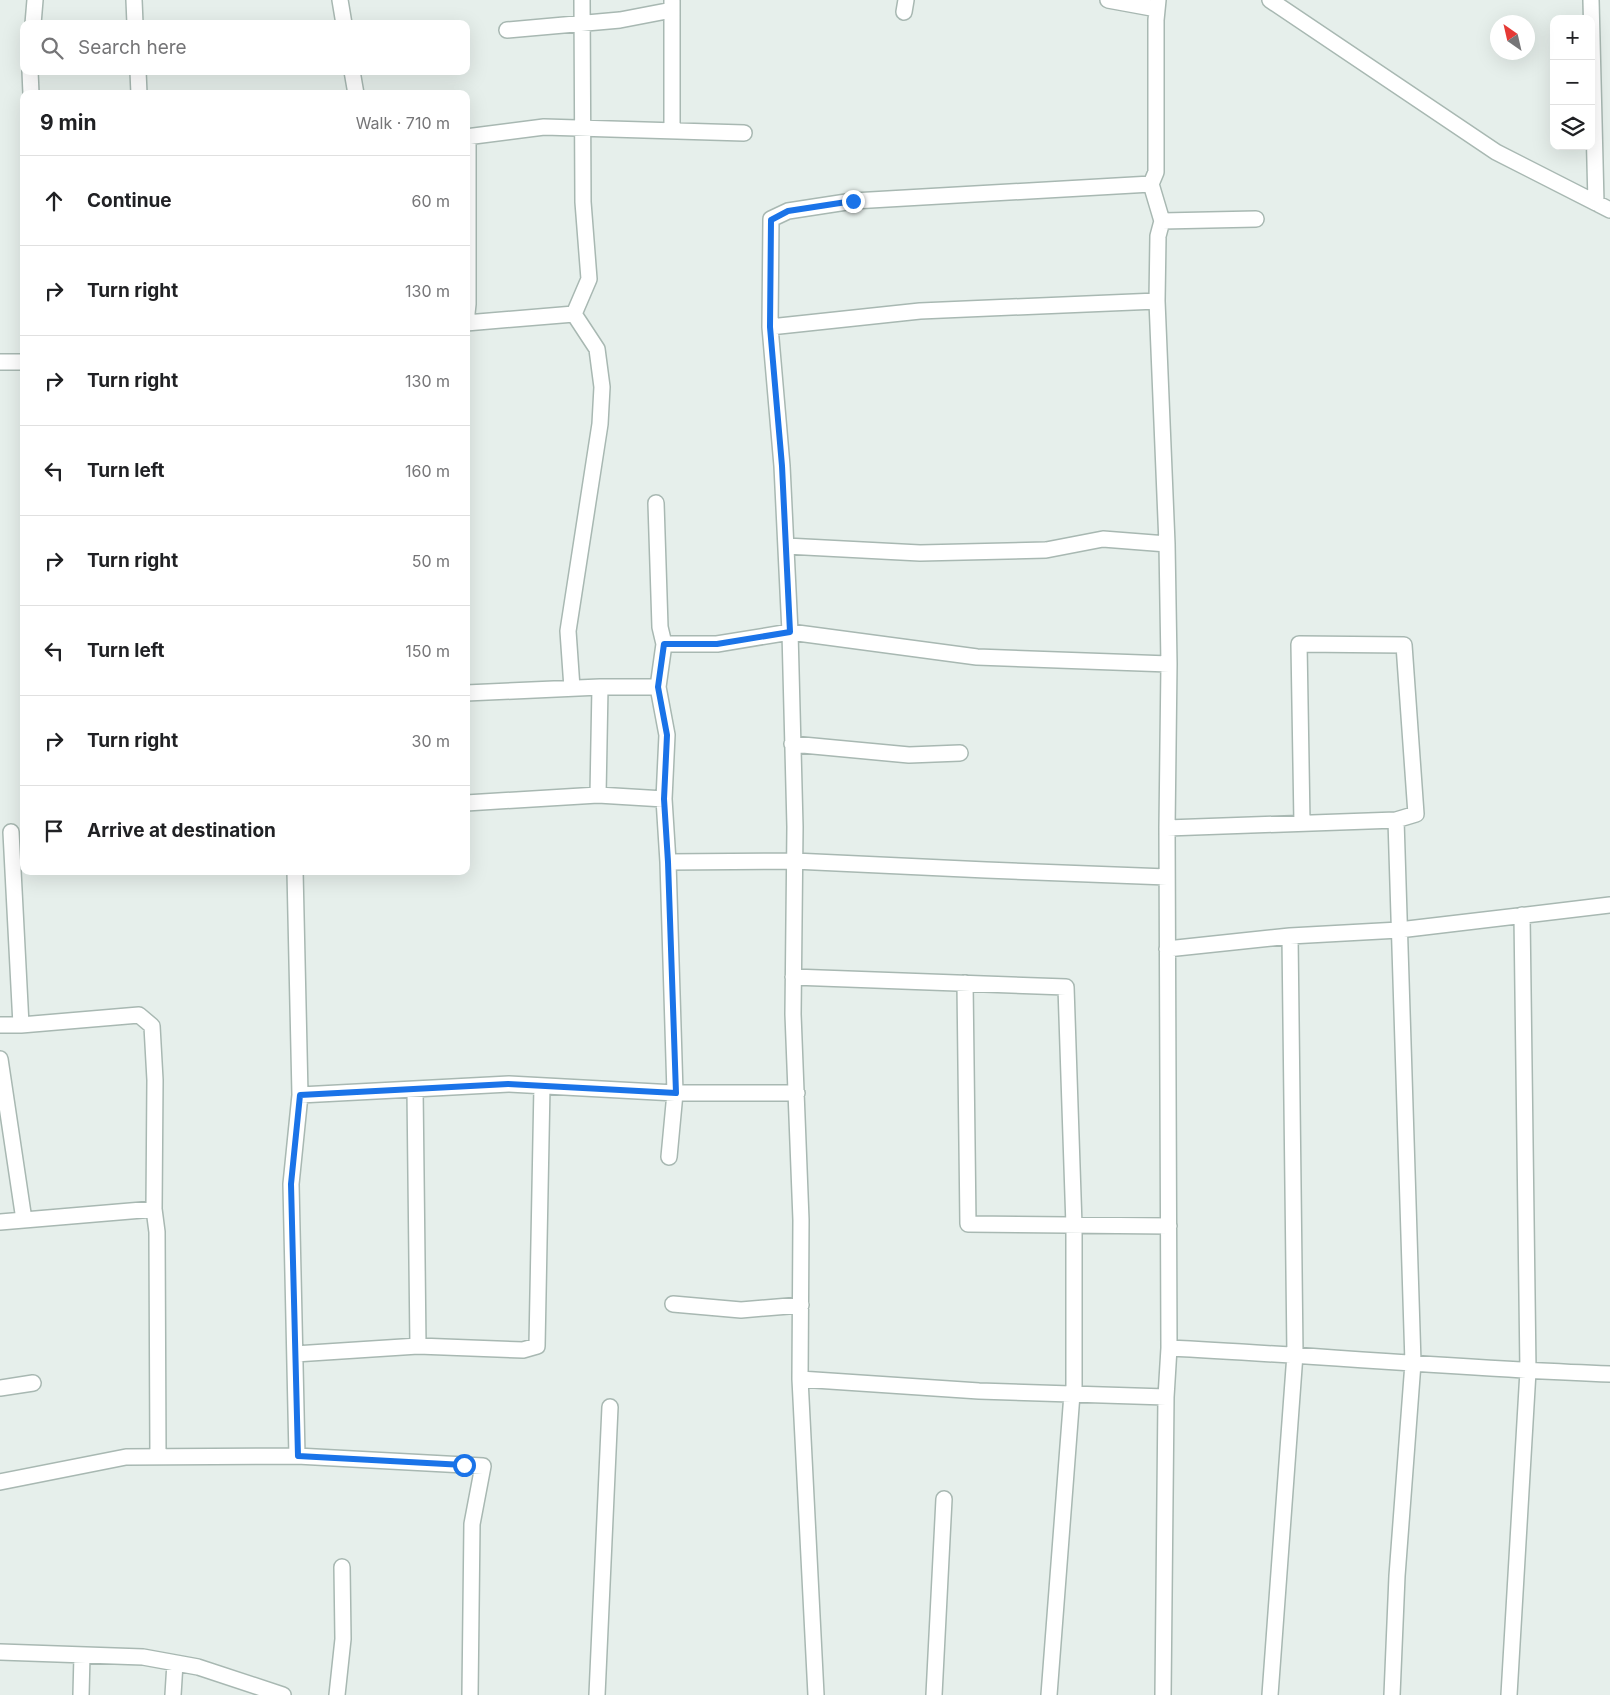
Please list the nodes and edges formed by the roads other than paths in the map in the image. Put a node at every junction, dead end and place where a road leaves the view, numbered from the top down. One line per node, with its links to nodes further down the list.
1 (35, 0): 10 (street)
2 (134, 0): 11 (street)
3 (340, 0): 12 (street)
4 (582, 0): 13 (street)
5 (1108, 0): 8 (street)
6 (1270, 0): 26 (street)
7 (1591, 0): 26 (street)
8 (1158, 4): 25 (street)
9 (672, 5): 13 (street); 22 (street)
10 (33, 20)
11 (135, 20)
12 (343, 20)
13 (582, 22): 14 (street); 21 (street)
14 (507, 30)
15 (30, 75): 18 (street)
16 (138, 75): 19 (street)
17 (353, 75): 20 (street)
18 (31, 90)
19 (139, 90)
20 (355, 90)
21 (583, 129): 22 (street); 24 (street); 31 (street)
22 (672, 131): 23 (street)
23 (744, 133)
24 (470, 137)
25 (1151, 184): 29 (street); 33 (street)
26 (1596, 204): 27 (street)
27 (1610, 210)
28 (1256, 219): 29 (street)
29 (1162, 221): 30 (street)
30 (1157, 301): 33 (street); 37 (street)
31 (574, 314): 32 (street); 44 (street)
32 (470, 323)
33 (770, 327): 38 (street)
34 (0, 362): 35 (street)
35 (20, 362)
36 (656, 504): 40 (street)
37 (1167, 544): 38 (street); 41 (street)
38 (786, 546): 39 (street)
39 (790, 632): 40 (street); 41 (street); 46 (street)
40 (664, 644): 43 (street)
41 (1169, 664): 53 (street)
42 (600, 687): 43 (street); 44 (street); 48 (street)
43 (658, 687): 49 (street)
44 (572, 688): 45 (street)
45 (470, 693)
46 (792, 744): 47 (street); 55 (street)
47 (960, 752)
48 (598, 795): 49 (street); 50 (street)
49 (664, 799): 56 (street)
50 (470, 802)
51 (1396, 820): 52 (street); 52 (street); 61 (street)
52 (1302, 823): 53 (street)
53 (1167, 828): 58 (street)
54 (12, 832): 67 (street)
55 (794, 861): 56 (street); 58 (street); 64 (street)
56 (668, 862): 71 (street)
57 (295, 875): 73 (street)
58 (1167, 876): 63 (street)
59 (1610, 905): 60 (street)
60 (1522, 915): 61 (street); 87 (street)
61 (1399, 930): 62 (street); 86 (street)
62 (1290, 936): 63 (street); 85 (street)
63 (1167, 949): 79 (street)
64 (793, 977): 65 (street); 72 (street)
65 (965, 983): 78 (street); 78 (street)
66 (0, 1025): 67 (street)
67 (22, 1025): 75 (street)
68 (0, 1059): 76 (street)
69 (542, 1086): 70 (street); 71 (street); 82 (street)
70 (415, 1089): 73 (street); 82 (street)
71 (676, 1093): 72 (street); 74 (street)
72 (796, 1093): 81 (street)
73 (300, 1095): 84 (street)
74 (669, 1157)
75 (154, 1209): 76 (street); 96 (street)
76 (24, 1220): 77 (street)
77 (0, 1222)
78 (1074, 1226): 79 (street); 92 (street)
79 (1169, 1226): 83 (street)
80 (673, 1304): 81 (street)
81 (801, 1305): 89 (street)
82 (418, 1346): 84 (street)
83 (1170, 1348): 85 (street); 93 (street)
84 (295, 1354): 95 (street)
85 (1295, 1354): 86 (street); 113 (street)
86 (1413, 1363): 87 (street); 114 (street)
87 (1528, 1371): 88 (street); 115 (street)
88 (1610, 1374)
89 (800, 1379): 92 (street); 109 (street)
90 (33, 1383): 91 (street)
91 (0, 1388)
92 (1072, 1394): 93 (street); 111 (street)
93 (1166, 1397): 112 (street)
94 (610, 1407): 108 (street)
95 (298, 1456): 96 (street); 107 (street)
96 (158, 1457): 97 (street)
97 (0, 1482)
98 (944, 1499): 110 (street)
99 (342, 1567): 106 (street)
100 (0, 1652): 101 (street)
101 (82, 1655): 102 (street); 103 (street)
102 (176, 1663): 104 (street); 105 (street)
103 (81, 1695)
104 (173, 1695)
105 (283, 1695)
106 (337, 1695)
107 (470, 1695)
108 (597, 1695)
109 (816, 1695)
110 (934, 1695)
111 (1049, 1695)
112 (1164, 1695)
113 (1270, 1695)
114 (1392, 1695)
115 (1509, 1695)

